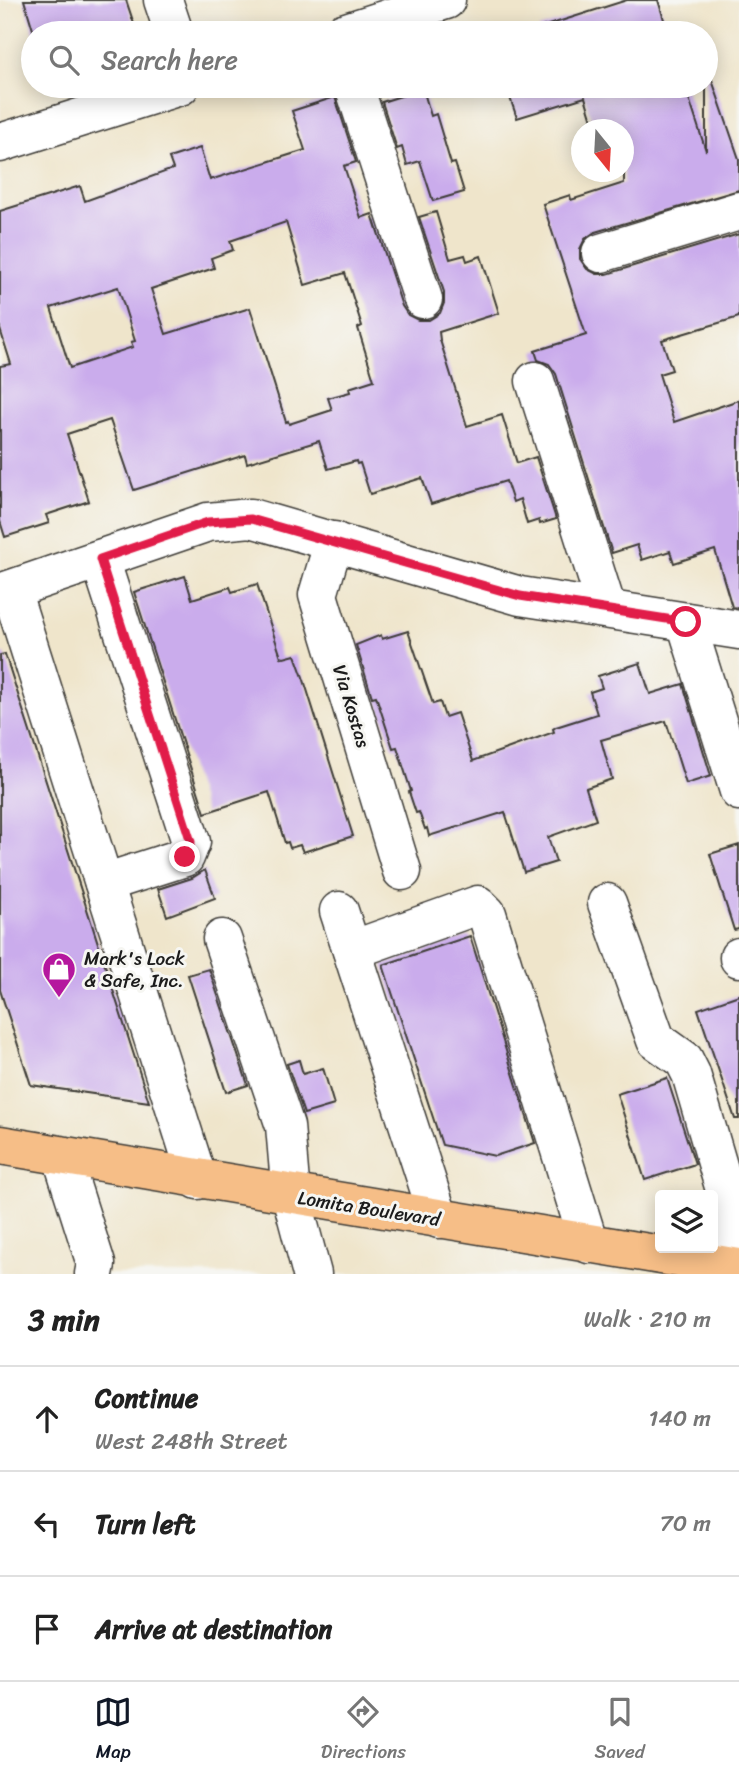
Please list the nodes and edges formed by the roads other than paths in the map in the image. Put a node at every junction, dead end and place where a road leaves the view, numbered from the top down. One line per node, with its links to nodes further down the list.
1 (163, 0): 4 (street)
2 (446, 0): 3 (street)
3 (378, 10): 5 (street)
4 (170, 21)
5 (361, 21)
6 (141, 98): 8 (street)
7 (358, 98): 11 (street)
8 (1, 141)
9 (739, 211): 10 (street)
10 (601, 253)
11 (424, 299)
12 (535, 381): 16 (street)
13 (334, 541): 14 (street); 16 (street); 20 (street, Via Kostas)
14 (100, 559): 15 (street); 21 (street)
15 (5, 592): 21 (street)
16 (607, 609): 17 (street)
17 (686, 622): 18 (street); 19 (street)
18 (739, 630)
19 (739, 791)
20 (402, 871)
21 (104, 883): 28 (street)
22 (607, 903): 34 (street)
23 (339, 911): 25 (street)
24 (222, 939): 29 (street)
25 (352, 950): 30 (street); 31 (street)
26 (0, 1145): 27 (main road, Lomita Boulevard)
27 (62, 1157): 28 (main road, Lomita Boulevard); 35 (street)
28 (198, 1180): 29 (main road, Lomita Boulevard)
29 (291, 1195): 30 (main road, Lomita Boulevard); 36 (street)
30 (439, 1219): 31 (main road, Lomita Boulevard)
31 (589, 1244): 32 (main road, Lomita Boulevard)
32 (636, 1263): 33 (main road, Lomita Boulevard)
33 (687, 1267): 34 (main road, Lomita Boulevard)
34 (737, 1268)
35 (94, 1274)
36 (312, 1274)

